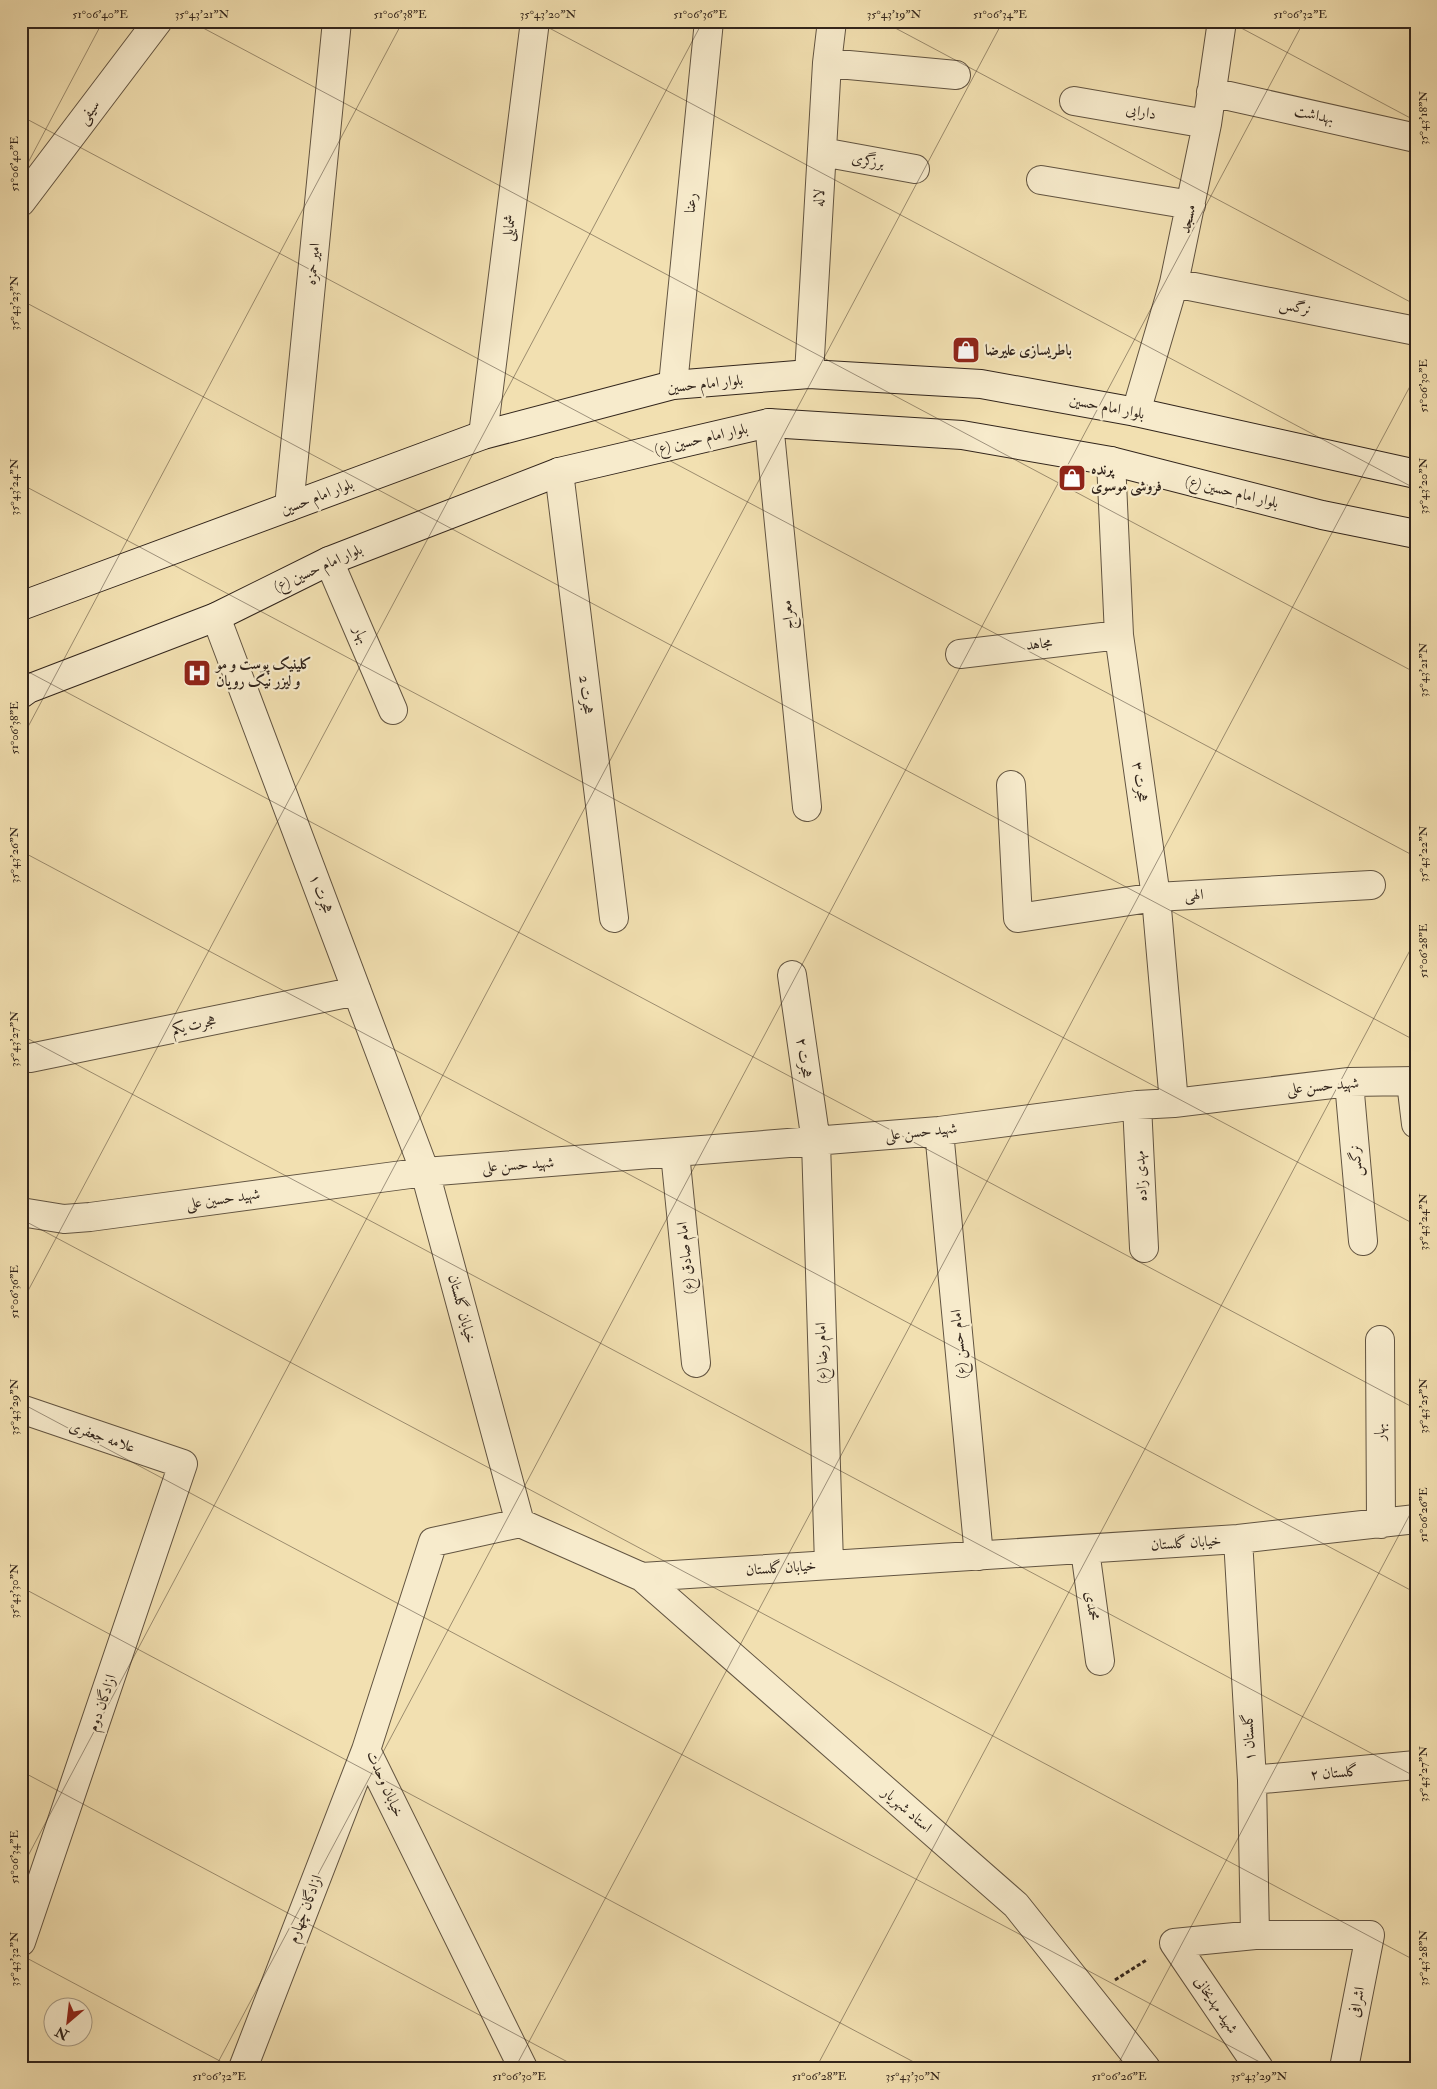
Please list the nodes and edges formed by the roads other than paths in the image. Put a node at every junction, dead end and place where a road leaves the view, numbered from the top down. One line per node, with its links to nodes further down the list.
1 (158, 21): 16 (street, سیفی)
2 (337, 21): 28 (street, امیر حمزه)
3 (534, 21): 24 (street, شمایلی)
4 (709, 21): 21 (street, رعنا)
5 (832, 21): 7 (street, لاله)
6 (1222, 21): 9 (street, مسجد)
7 (827, 63): 8 (street); 13 (street, لاله)
8 (956, 75)
9 (1211, 92): 11 (street, مسجد); 12 (street, بهداشت)
10 (1074, 100): 11 (street, دارابی)
11 (1207, 124): 17 (street, مسجد)
12 (1416, 138)
13 (822, 152): 14 (street, برزگری); 20 (street, لاله)
14 (915, 169)
15 (1041, 180): 17 (street)
16 (21, 202)
17 (1191, 205): 18 (street, مسجد)
18 (1174, 283): 19 (street, نرگس); 22 (street, مسجد)
19 (1416, 331)
20 (809, 374): 21 (street, بلوار امام حسین); 22 (street, بلوار امام حسین)
21 (673, 385): 24 (street, بلوار امام حسین)
22 (1136, 412): 27 (street, بلوار امام حسین)
23 (769, 423): 25 (street, بلوار امام حسین (ع)); 26 (street, بلوار امام حسین (ع)); 38 (street, معراج)
24 (483, 434): 28 (street, بلوار امام حسین)
25 (1111, 461): 29 (street, بلوار امام حسین (ع)); 33 (street, هجرت ۳)
26 (558, 472): 30 (street, بلوار امام حسین (ع)); 41 (street, هجرت 2)
27 (1416, 474)
28 (289, 507): 31 (street, بلوار امام حسین)
29 (1416, 534)
30 (329, 561): 32 (street, بلوار امام حسین (ع)); 36 (street, بهار)
31 (21, 606)
32 (216, 616): 35 (street, بلوار امام حسین (ع)); 43 (street, هجرت ۱)
33 (1119, 635): 34 (street, مجاهد); 40 (street, هجرت ۳)
34 (960, 654)
35 (21, 694)
36 (393, 710)
37 (1011, 785): 40 (street, الهی)
38 (807, 808)
39 (1371, 885): 40 (street, الهی)
40 (1156, 897): 47 (street, هجرت ۳)
41 (614, 918)
42 (792, 975): 51 (street, هجرت ۲)
43 (357, 991): 44 (street, هجرت یکم); 53 (street, هجرت ۱)
44 (30, 1058)
45 (1350, 1082): 46 (street, شهید حسن علی); 47 (street, شهید حسن علی); 55 (street, نرگس)
46 (1414, 1082): 49 (street)
47 (1174, 1103): 48 (street, شهید حسن علی)
48 (1137, 1105): 50 (street, شهید حسن علی); 56 (street, مهدی زاده)
49 (1416, 1124)
50 (939, 1131): 51 (street, شهید حسن علی); 66 (street, امام حسن (ع))
51 (816, 1142): 52 (street, شهید حسن علی); 67 (street, امام رضا (ع))
52 (675, 1153): 53 (street, شهید حسن علی); 58 (street, امام صادق (ع))
53 (425, 1172): 54 (street, شهید حسین علی); 62 (street, خیابان گلستان)
54 (21, 1212)
55 (1363, 1241)
56 (1144, 1248)
57 (1380, 1340): 63 (street, بهار)
58 (696, 1363)
59 (21, 1409): 60 (street, علامه جعفری)
60 (184, 1464): 74 (street, ازادگان دوم)
61 (1416, 1519): 63 (street, خیابان گلستان)
62 (520, 1523): 68 (street, خیابان گلستان); 70 (street, خیابان وحدت)
63 (1381, 1524): 64 (street, خیابان گلستان)
64 (1238, 1539): 65 (street, خیابان گلستان); 72 (street, گلستان ۱)
65 (1085, 1550): 66 (street, خیابان گلستان); 69 (street, محمدی)
66 (979, 1556): 67 (street, خیابان گلستان)
67 (829, 1564): 68 (street, خیابان گلستان)
68 (642, 1577): 77 (street, استاد شهریار)
69 (1100, 1661)
70 (366, 1750): 75 (street, ازادگان چهارم); 76 (street, خیابان وحدت)
71 (1416, 1766): 72 (street, گلستان ۲)
72 (1252, 1780): 73 (street, گلستان ۱)
73 (1255, 1934): 78 (street, شهید مهدیخانی); 79 (street, اشرافی)
74 (21, 1942)
75 (243, 2068)
76 (523, 2068)
77 (1146, 2068)
78 (1258, 2068)
79 (1344, 2068)

